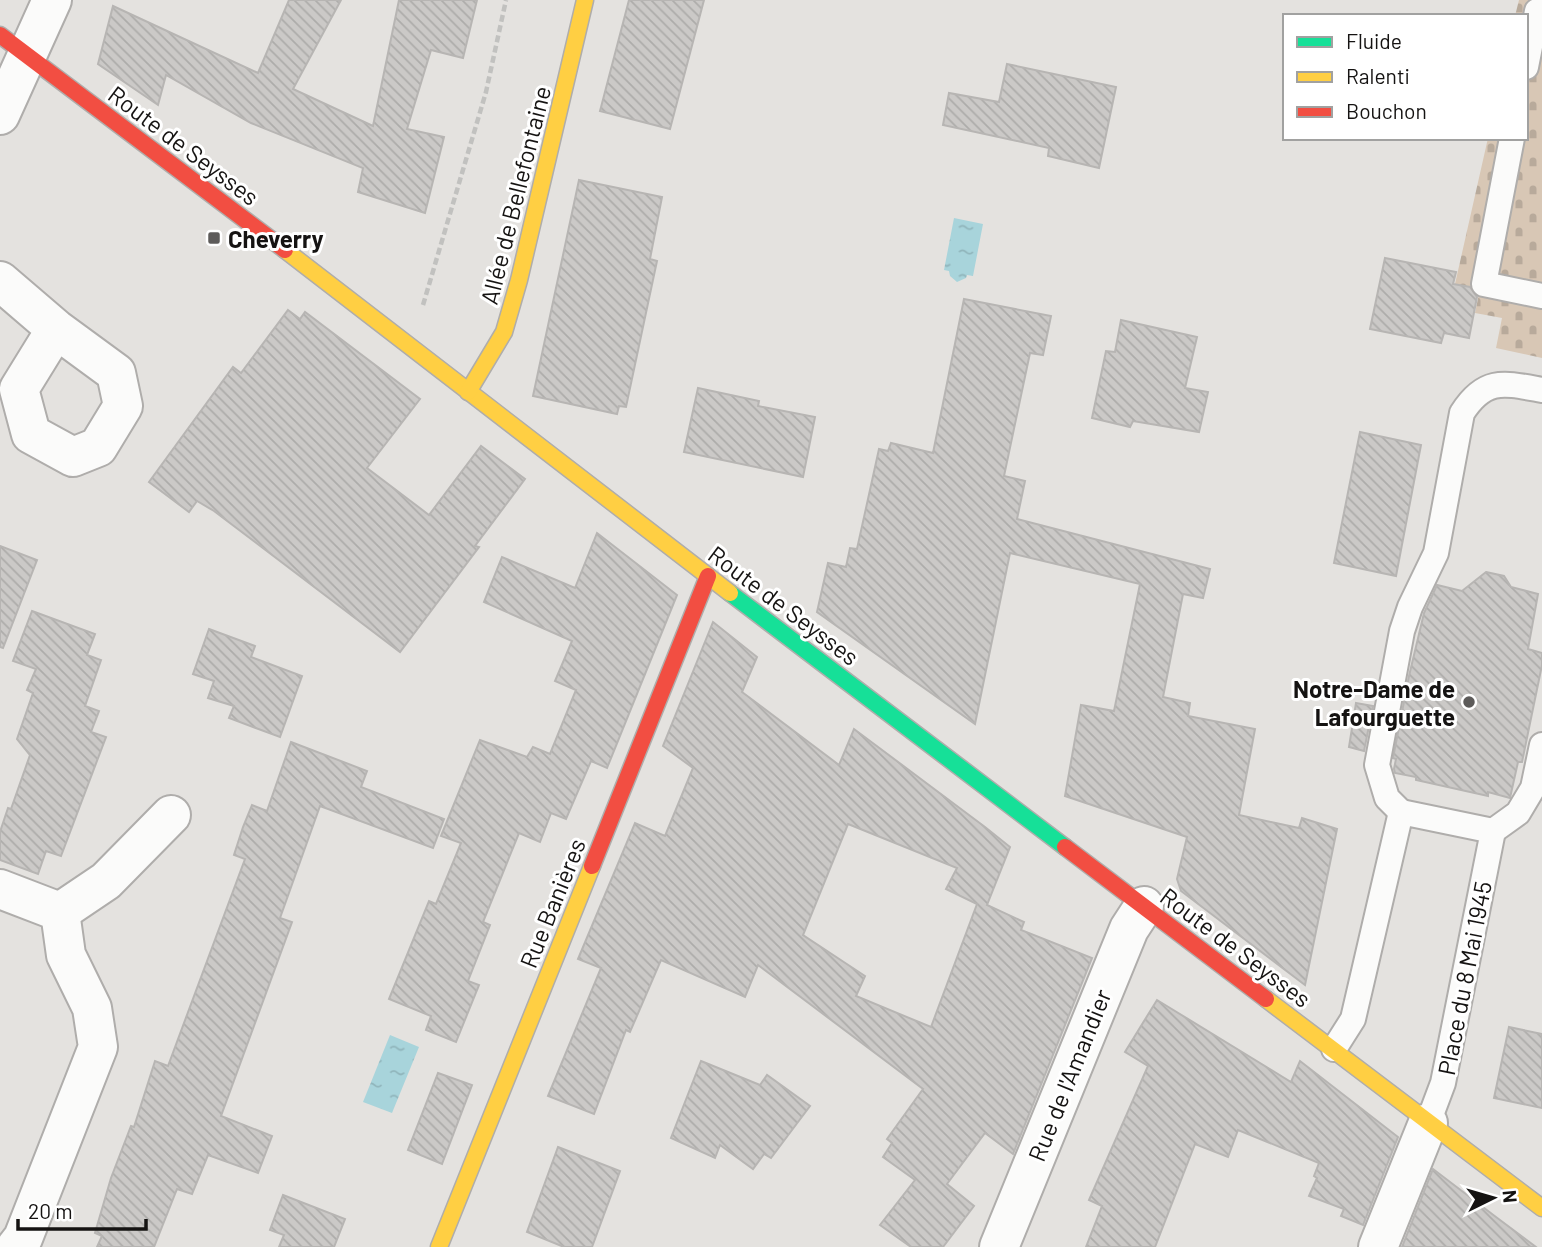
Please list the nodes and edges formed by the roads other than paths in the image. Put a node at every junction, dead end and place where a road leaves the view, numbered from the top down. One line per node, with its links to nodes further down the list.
1 (52, 0): 4 (street)
2 (585, 0): 12 (main road, Allée de Bellefontaine)
3 (1542, 12): 5 (lane)
4 (13, 45): 6 (street); 12 (main road, Route de Seysses)
5 (1528, 57)
6 (0, 115)
7 (1512, 140): 9 (lane)
8 (0, 281): 10 (street)
9 (1542, 296)
10 (56, 329)
11 (1542, 390): 15 (lane)
12 (468, 392): 13 (main road, Route de Seysses)
13 (708, 576): 19 (main road, Route de Seysses); 25 (main road, Rue Banières)
14 (1542, 745): 17 (lane)
15 (1401, 812): 17 (lane); 21 (lane)
16 (171, 815): 20 (street)
17 (1493, 831): 22 (lane, Place du 8 Mai 1945)
18 (0, 889): 20 (street)
19 (1144, 906): 21 (main road, Route de Seysses); 26 (street, Rue de l'Amandier)
20 (60, 912): 24 (street)
21 (1334, 1049): 22 (main road, Route de Seysses)
22 (1428, 1122): 23 (main road, Route de Seysses); 27 (street)
23 (1542, 1208)
24 (16, 1247)
25 (439, 1247)
26 (999, 1247)
27 (1378, 1247)

